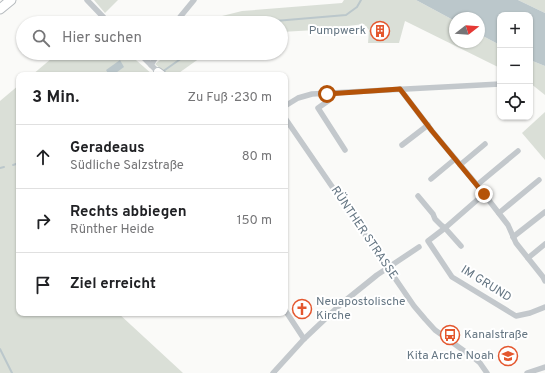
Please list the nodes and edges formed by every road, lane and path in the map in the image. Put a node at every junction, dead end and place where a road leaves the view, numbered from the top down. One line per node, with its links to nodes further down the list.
1 (11, 0): 4 (main road)
2 (87, 0): 5 (street)
3 (194, 0): 6 (street)
4 (0, 9)
5 (102, 16)
6 (181, 16)
7 (146, 60): 9 (street)
8 (154, 60): 9 (street)
9 (151, 65): 10 (street)
10 (159, 72)
11 (497, 84): 12 (street)
12 (400, 89): 13 (street); 16 (street)
13 (327, 94): 14 (street); 19 (street)
14 (288, 104)
15 (288, 122): 36 (street, RÜNTHER STRASSE)
16 (428, 125): 18 (street); 21 (street)
17 (486, 144): 22 (street)
18 (402, 145)
19 (345, 150)
20 (518, 151): 25 (street)
21 (455, 159): 22 (street); 23 (street)
22 (460, 165): 25 (street)
23 (431, 179)
24 (538, 180): 29 (street)
25 (477, 185): 26 (street)
26 (484, 194): 29 (street); 30 (street, IM GRUND)
27 (418, 196): 30 (street, IM GRUND)
28 (545, 212): 31 (street)
29 (499, 214): 31 (street)
30 (445, 228): 33 (street, IM GRUND); 38 (street, IM GRUND)
31 (513, 237): 35 (street)
32 (545, 244): 35 (street)
33 (461, 246)
34 (419, 247): 36 (street)
35 (528, 258): 37 (street)
36 (388, 268): 40 (street); 43 (street, RÜNTHER STRASSE)
37 (545, 281)
38 (545, 307)
39 (288, 315): 40 (street)
40 (304, 339): 42 (street)
41 (545, 367): 44 (street)
42 (273, 373)
43 (488, 373)
44 (527, 373)

